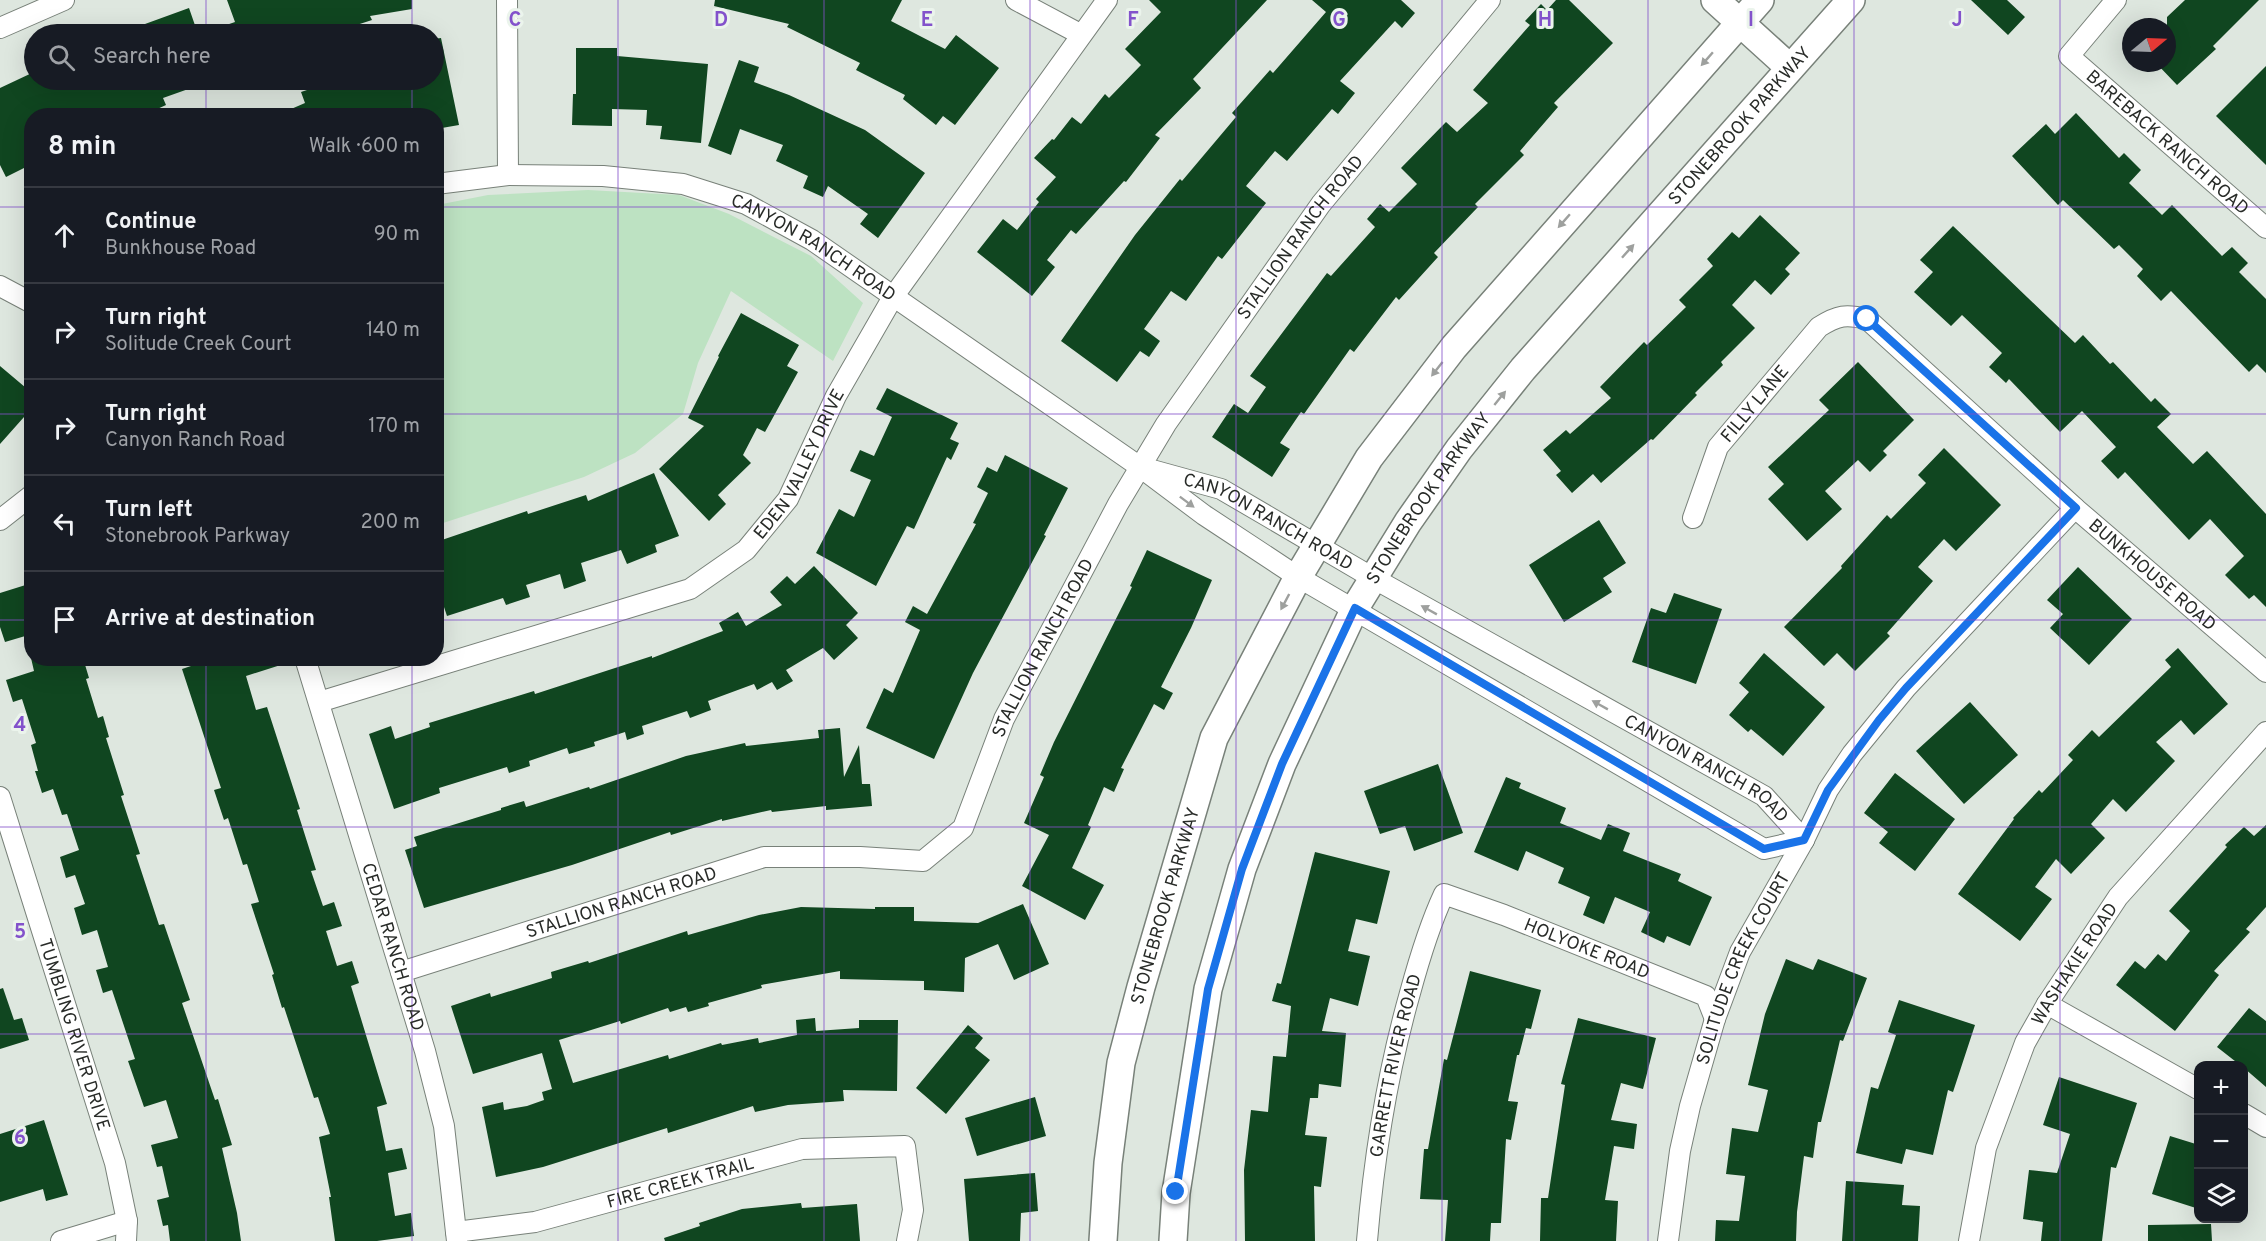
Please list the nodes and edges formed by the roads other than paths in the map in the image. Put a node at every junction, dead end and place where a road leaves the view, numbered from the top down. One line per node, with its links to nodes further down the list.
1 (64, 0): 11 (street)
2 (507, 0): 14 (street)
3 (1016, 0): 12 (street)
4 (1107, 0): 12 (street, EDEN VALLEY DRIVE)
5 (1490, 0): 21 (street, STALLION RANCH ROAD)
6 (1715, 0): 10 (main road)
7 (1760, 0): 10 (main road, STONEBROOK PARKWAY)
8 (2116, 0): 16 (street, BAREBACK RANCH ROAD)
9 (1838, 4): 13 (main road, STONEBROOK PARKWAY)
10 (1739, 22): 13 (main road); 26 (main road, STONEBROOK PARKWAY, one-way to 26)
11 (0, 28)
12 (1080, 34): 18 (street, EDEN VALLEY DRIVE)
13 (1790, 68): 28 (main road, STONEBROOK PARKWAY, one-way to 13)
14 (508, 175): 15 (street, CANYON RANCH ROAD); 18 (street, CANYON RANCH ROAD)
15 (444, 183)
16 (2266, 228)
17 (0, 286): 19 (street)
18 (893, 297): 21 (street, CANYON RANCH ROAD); 30 (street, EDEN VALLEY DRIVE)
19 (24, 299)
20 (1849, 315): 23 (street, BUNKHOUSE ROAD); 24 (street, FILLY LANE)
21 (1140, 467): 26 (street, CANYON RANCH ROAD); 27 (street, CANYON RANCH ROAD, one-way to 27); 39 (street, STALLION RANCH ROAD)
22 (24, 501): 25 (street)
23 (2076, 508): 33 (street, BUNKHOUSE ROAD); 37 (street, SOLITUDE CREEK COURT)
24 (1694, 518)
25 (0, 520)
26 (1317, 544): 27 (main road, STONEBROOK PARKWAY); 28 (street, CANYON RANCH ROAD)
27 (1298, 577): 29 (street, CANYON RANCH ROAD); 50 (main road, STONEBROOK PARKWAY, one-way to 50)
28 (1373, 578): 29 (main road, STONEBROOK PARKWAY); 37 (street, CANYON RANCH ROAD, one-way to 28)
29 (1355, 608): 37 (street, CANYON RANCH ROAD); 51 (main road, STONEBROOK PARKWAY)
30 (444, 664)
31 (308, 666): 34 (street, CEDAR RANCH ROAD)
32 (437, 666): 34 (street, EDEN VALLEY DRIVE)
33 (2266, 672)
34 (319, 702): 39 (street, CEDAR RANCH ROAD)
35 (2266, 732): 40 (street, WASHAKIE ROAD)
36 (0, 797): 45 (street, TUMBLING RIVER DRIVE)
37 (1804, 840): 41 (street, SOLITUDE CREEK COURT)
38 (1444, 894): 41 (street, HOLYOKE ROAD); 52 (street, GARRETT RIVER ROAD)
39 (401, 972): 46 (street, CEDAR RANCH ROAD)
40 (2047, 1004): 42 (street); 54 (street, WASHAKIE ROAD)
41 (1715, 1019): 53 (street, SOLITUDE CREEK COURT)
42 (2194, 1086)
43 (2246, 1115): 44 (street)
44 (2266, 1126)
45 (127, 1221): 47 (street); 48 (street, TUMBLING RIVER DRIVE)
46 (457, 1236): 49 (street, FIRE CREEK TRAIL)
47 (61, 1241)
48 (126, 1241)
49 (907, 1241)
50 (1103, 1241)
51 (1173, 1241)
52 (1367, 1241)
53 (1668, 1241)
54 (1969, 1241)

